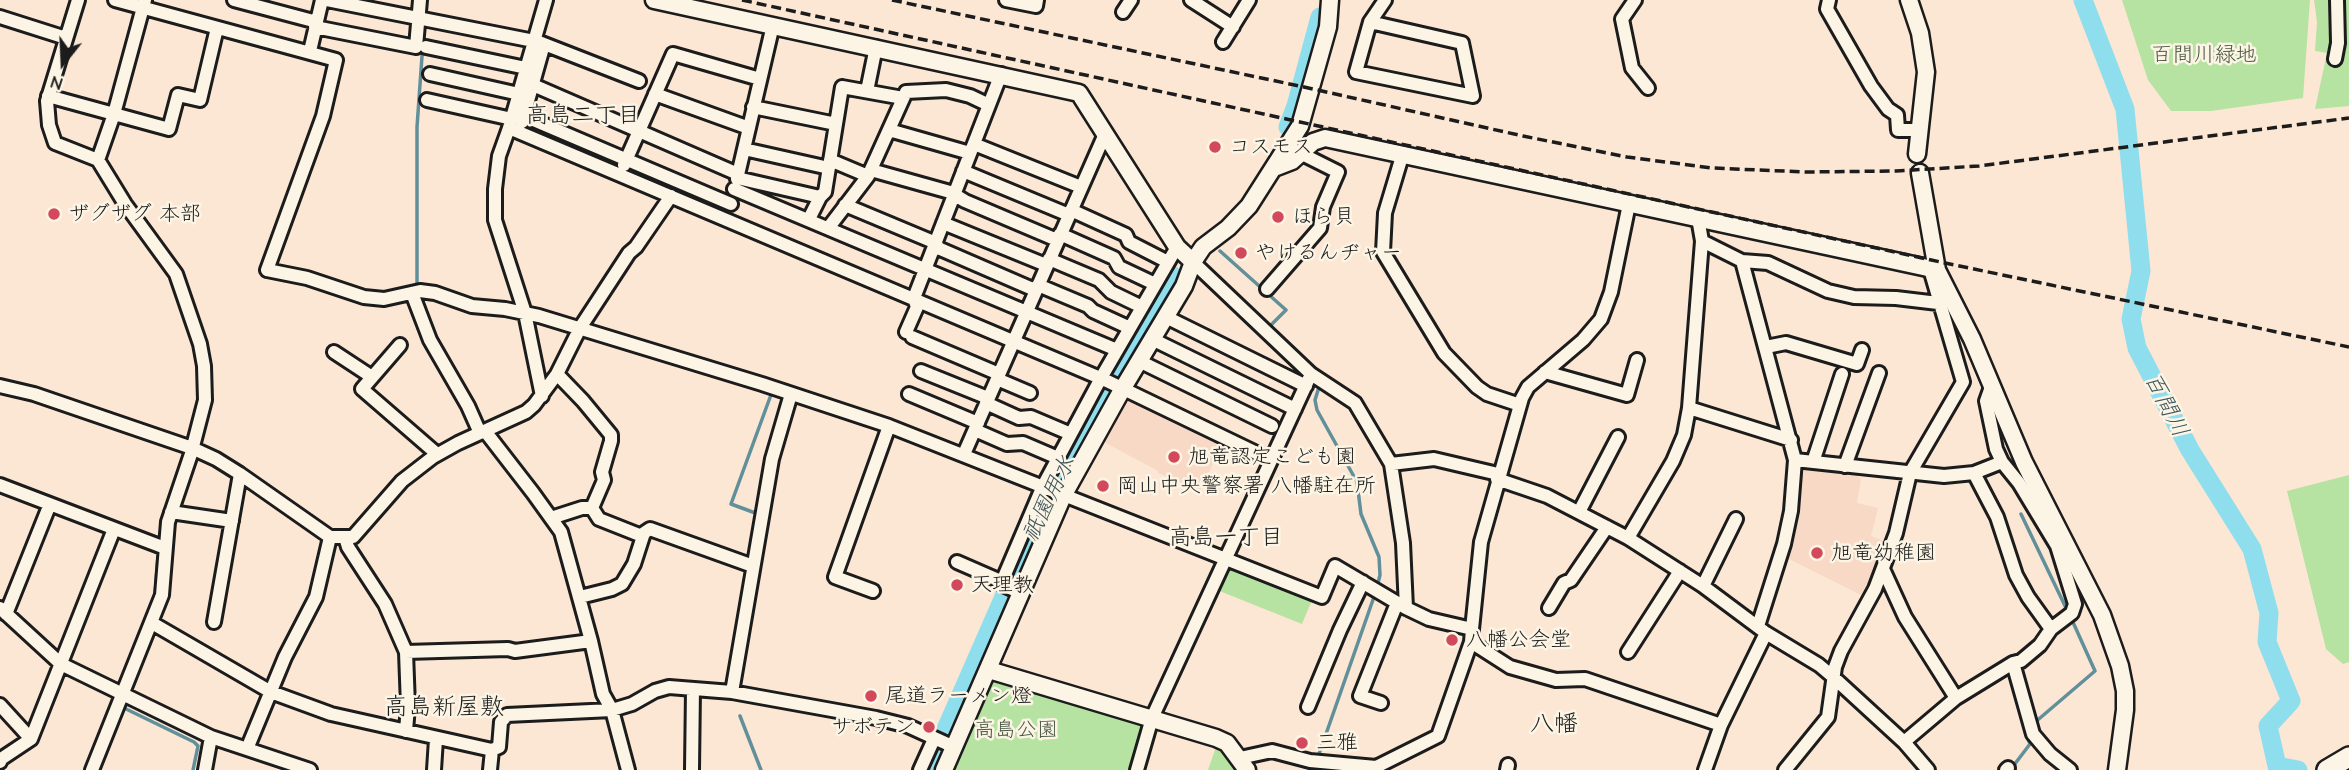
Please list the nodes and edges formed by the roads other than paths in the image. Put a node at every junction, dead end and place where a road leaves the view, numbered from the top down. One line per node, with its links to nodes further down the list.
1 (78, 0): 28 (street)
2 (116, 0): 19 (street)
3 (234, 0): 24 (street)
4 (324, 0): 22 (street); 24 (street)
5 (420, 0): 22 (street)
6 (546, 0): 30 (street)
7 (654, 0): 25 (street)
8 (1006, 0): 9 (street)
9 (1037, 0)
10 (1131, 0): 20 (street)
11 (1191, 0): 26 (street)
12 (1249, 0): 26 (street)
13 (1385, 0): 23 (street)
14 (1635, 0): 41 (street)
15 (1829, 0): 55 (street)
16 (1909, 0): 55 (street)
17 (2337, 0): 34 (street)
18 (1327, 2): 66 (street)
19 (144, 3): 27 (street); 50 (street)
20 (1123, 12)
21 (0, 17): 28 (street)
22 (418, 19): 24 (street); 30 (street)
23 (1370, 22): 23 (street)
24 (316, 25): 33 (street)
25 (773, 25): 32 (street); 38 (street)
26 (1233, 27): 29 (street)
27 (217, 28): 33 (street); 50 (street)
28 (64, 37): 45 (street)
29 (1223, 42)
30 (539, 43): 35 (street); 39 (street); 40 (street)
31 (426, 47): 35 (street)
32 (876, 47): 37 (street); 42 (street)
33 (310, 51): 98 (street)
34 (2335, 59)
35 (526, 68): 43 (street)
36 (430, 74): 43 (street)
37 (1001, 74): 48 (street); 57 (street)
38 (760, 79): 44 (street); 49 (street)
39 (639, 81)
40 (533, 85): 51 (street); 56 (street)
41 (1648, 88)
42 (867, 91): 46 (street); 52 (street)
43 (519, 94): 51 (street)
44 (655, 94): 53 (street); 56 (street)
45 (48, 96): 50 (street); 63 (street)
46 (903, 98): 48 (street); 54 (street)
47 (428, 100): 51 (street)
48 (989, 105): 59 (street)
49 (753, 107): 52 (street); 53 (street)
50 (114, 114): 63 (street)
51 (516, 124): 64 (street); 70 (street); 103 (street)
52 (836, 124): 65 (street)
53 (749, 128): 58 (street)
54 (889, 130): 59 (street); 68 (street)
55 (1920, 130): 62 (street)
56 (639, 131): 64 (street); 71 (street)
57 (1105, 134): 72 (street); 88 (street)
58 (744, 149): 65 (street); 71 (street)
59 (972, 149): 67 (street); 72 (street)
60 (1300, 153): 61 (street); 66 (street); 97 (street)
61 (1403, 153): 77 (street); 132 (street)
62 (1917, 154)
63 (98, 160): 142 (street)
64 (626, 160): 70 (street); 76 (street)
65 (830, 164): 68 (street); 75 (street)
66 (1274, 168): 92 (street)
67 (963, 172): 73 (street); 79 (street)
68 (869, 173): 73 (street); 78 (street)
69 (1920, 173): 94 (street)
70 (620, 175): 74 (street)
71 (736, 180): 75 (street); 76 (street); 81 (street)
72 (1081, 187): 79 (street)
73 (954, 195): 83 (street); 85 (street)
74 (671, 196): 82 (street); 105 (street)
75 (820, 197): 81 (street)
76 (731, 204): 82 (street)
77 (1629, 204): 80 (street); 117 (street)
78 (845, 205): 84 (street); 87 (street)
79 (1070, 212): 85 (street); 91 (street)
80 (1698, 218): 86 (street); 94 (street)
81 (809, 219): 84 (street)
82 (727, 220): 99 (street)
83 (943, 223): 87 (street); 90 (street)
84 (828, 228): 93 (street)
85 (1059, 237): 90 (street); 95 (street)
86 (1702, 241): 89 (street); 133 (street)
87 (936, 243): 93 (street); 96 (street)
88 (1177, 247): 91 (street); 92 (street)
89 (1742, 261): 100 (street); 110 (street)
90 (1048, 262): 96 (street); 101 (street)
91 (1168, 262): 95 (street)
92 (1193, 262): 104 (street); 123 (street)
93 (926, 268): 99 (street); 102 (street)
94 (1933, 269): 100 (street); 126 (street)
95 (1155, 285): 101 (street)
96 (1036, 288): 102 (street); 106 (street)
97 (1267, 289)
98 (416, 292): 103 (street); 138 (street)
99 (914, 298): 108 (street); 121 (street)
100 (1938, 303): 152 (street)
101 (1142, 307): 106 (street)
102 (1026, 310): 108 (street); 111 (street)
103 (525, 313): 105 (street); 130 (street)
104 (1166, 317): 107 (street); 123 (street)
105 (580, 328): 119 (street); 128 (street)
106 (1130, 328): 111 (street)
107 (1152, 339): 115 (street); 134 (street)
108 (1013, 340): 121 (street); 124 (street)
109 (400, 345): 122 (street)
110 (1766, 347): 112 (street); 141 (street)
111 (1117, 350): 124 (street)
112 (1862, 350)
113 (334, 352): 122 (street)
114 (1637, 360): 117 (street)
115 (1139, 361): 124 (street); 137 (street)
116 (921, 371): 131 (street)
117 (1545, 372): 132 (street)
118 (1879, 373): 151 (street)
119 (557, 374): 130 (street); 160 (street)
120 (1843, 374): 148 (street)
121 (998, 376): 127 (street); 131 (street)
122 (372, 377): 143 (street)
123 (1308, 380): 134 (street); 150 (street)
124 (1111, 383): 139 (street); 146 (street); 158 (street)
125 (0, 386): 142 (street)
126 (1991, 387): 149 (street); 172 (street)
127 (1030, 393)
128 (791, 394): 135 (street); 176 (street)
129 (909, 394): 136 (street)
130 (542, 396): 138 (street)
131 (987, 401): 136 (street); 139 (street)
132 (1520, 405): 155 (street)
133 (1689, 408): 141 (street); 171 (street)
134 (1295, 409): 146 (street)
135 (890, 426): 144 (street); 182 (street)
136 (976, 426): 144 (street); 145 (street)
137 (1272, 426)
138 (486, 430): 143 (street); 163 (street)
139 (1071, 434): 145 (street)
140 (1618, 437): 162 (street)
141 (1791, 440): 147 (street)
142 (192, 447): 154 (street); 161 (street)
143 (437, 454): 170 (street)
144 (964, 454): 157 (street)
145 (1058, 458): 157 (street)
146 (1271, 460): 174 (street)
147 (1796, 460): 148 (street); 189 (street)
148 (1813, 462): 151 (street)
149 (2002, 462): 153 (street); 172 (street)
150 (1391, 464): 155 (street); 184 (street)
151 (1845, 466): 152 (street)
152 (1910, 473): 153 (street); 177 (street)
153 (1974, 473): 190 (street)
154 (240, 474): 165 (street); 169 (street)
155 (1498, 477): 162 (street); 191 (street)
156 (0, 485): 159 (street)
157 (1044, 488): 158 (street); 180 (street)
158 (1061, 495): 174 (street); 180 (street)
159 (50, 504): 167 (street); 186 (street)
160 (592, 508): 163 (street); 168 (street)
161 (171, 512): 165 (street); 173 (street)
162 (1579, 512): 166 (street)
163 (556, 517): 183 (street)
164 (1736, 519): 179 (street)
165 (232, 521): 187 (street)
166 (1607, 527): 171 (street); 185 (street)
167 (114, 529): 173 (street); 196 (street)
168 (642, 536): 176 (street); 183 (street)
169 (330, 537): 170 (street); 200 (street)
170 (345, 537): 193 (street)
171 (1628, 538): 178 (street)
172 (2061, 544): 190 (street); 236 (street)
173 (164, 548): 188 (street)
174 (1224, 560): 181 (street); 208 (street)
175 (957, 562): 180 (street)
176 (753, 566): 201 (street)
177 (1883, 569): 198 (street); 203 (street)
178 (1680, 571): 179 (street); 194 (street)
179 (1703, 586): 189 (street)
180 (1009, 588): 197 (street)
181 (1372, 588): 184 (street); 206 (street)
182 (873, 591)
183 (583, 596): 192 (street)
184 (1401, 605): 191 (street); 204 (street)
185 (1549, 608)
186 (3, 611): 196 (street)
187 (214, 622)
188 (152, 623): 200 (street); 202 (street)
189 (1762, 629): 198 (street); 209 (street)
190 (2052, 629): 195 (street)
191 (1472, 636): 209 (street); 221 (street)
192 (591, 641): 193 (street); 207 (street)
193 (406, 652): 210 (street)
194 (1628, 652)
195 (2012, 663): 203 (street); 222 (street)
196 (61, 664): 202 (street); 212 (street)
197 (989, 670): 208 (street); 215 (street)
198 (1832, 676): 214 (street); 234 (street)
199 (693, 689): 201 (street); 207 (street); 229 (street)
200 (271, 692): 210 (street); 216 (street)
201 (732, 692): 215 (street)
202 (122, 695): 211 (street); 223 (street)
203 (1956, 698): 214 (street)
204 (1381, 703)
205 (0, 705): 212 (street)
206 (1308, 707)
207 (612, 710): 217 (street); 228 (street)
208 (1152, 718): 221 (street); 232 (street)
209 (1721, 725): 233 (street)
210 (406, 731): 213 (street)
211 (211, 737): 216 (street); 224 (street)
212 (32, 738): 219 (street)
213 (436, 739): 217 (street); 226 (street)
214 (1904, 742): 235 (street)
215 (942, 743): 230 (street); 231 (street)
216 (247, 749): 220 (street)
217 (492, 750): 227 (street)
218 (2349, 757): 237 (main road)
219 (0, 762)
220 (274, 764): 225 (street)
221 (1243, 764)
222 (2062, 767)
223 (92, 770)
224 (205, 770)
225 (310, 770)
226 (433, 770)
227 (490, 770)
228 (628, 770)
229 (692, 770)
230 (920, 770)
231 (944, 770)
232 (1137, 770)
233 (1705, 770)
234 (1785, 770)
235 (1928, 770)
236 (2117, 770)
237 (2327, 770)

